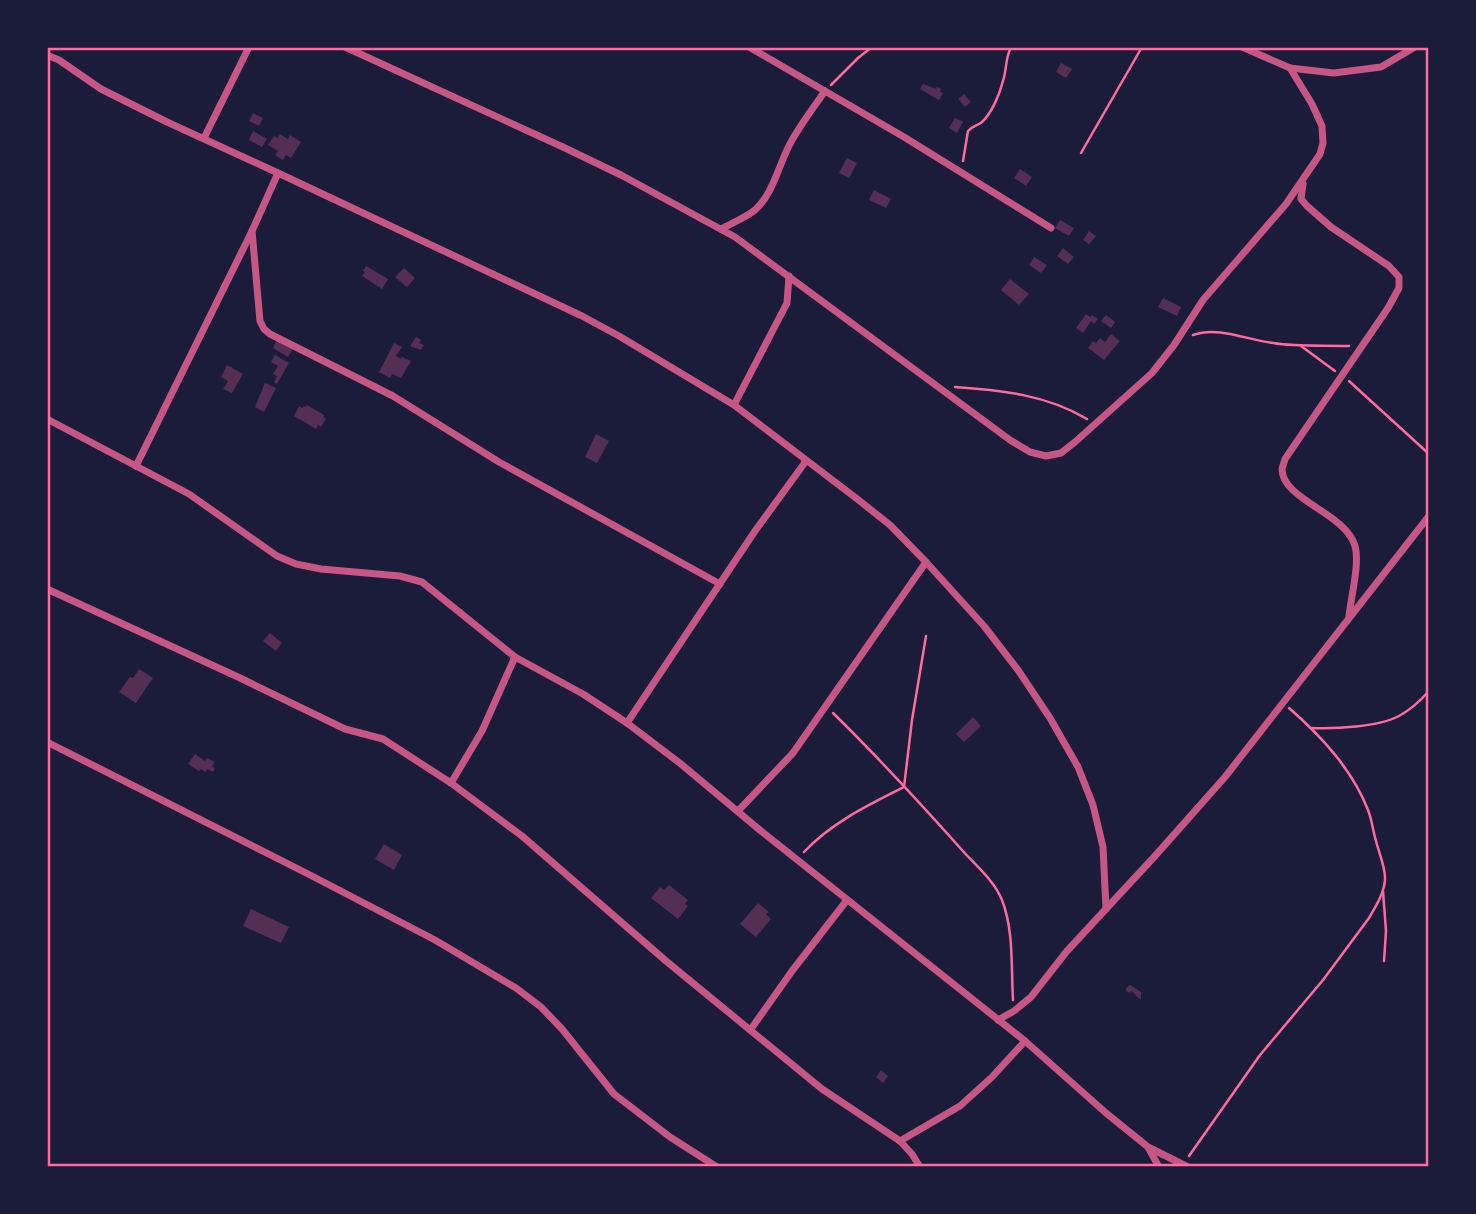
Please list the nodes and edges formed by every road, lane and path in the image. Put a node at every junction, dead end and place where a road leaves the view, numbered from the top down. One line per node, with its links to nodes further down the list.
1 (249, 47): 12 (street)
2 (345, 47): 18 (street)
3 (749, 47): 11 (street)
4 (872, 47): 11 (path)
5 (1011, 47): 14 (path)
6 (1142, 47): 13 (path)
7 (1242, 47): 10 (street)
8 (1415, 47): 10 (street)
9 (47, 55): 12 (street)
10 (1290, 68): 16 (street)
11 (825, 91): 14 (street); 18 (street)
12 (204, 138): 15 (street)
13 (1081, 153)
14 (962, 172): 17 (street)
15 (278, 173): 19 (street); 26 (street)
16 (1303, 179): 23 (street); 28 (street)
17 (1051, 228)
18 (721, 229): 20 (street)
19 (252, 231): 31 (street); 34 (street)
20 (789, 276): 25 (street); 26 (street)
21 (1192, 335): 22 (path)
22 (1298, 345): 23 (path); 24 (path)
23 (1363, 346): 24 (street)
24 (1343, 376): 29 (path); 36 (street)
25 (936, 386): 28 (path); 28 (street)
26 (734, 405): 30 (street)
27 (47, 419): 31 (street)
28 (1095, 424)
29 (1429, 454)
30 (806, 461): 33 (street); 34 (street)
31 (136, 466): 38 (street)
32 (1429, 516): 36 (street)
33 (926, 562): 41 (street); 51 (street)
34 (720, 584): 42 (street)
35 (47, 589): 45 (street)
36 (1348, 618): 40 (street)
37 (926, 636): 46 (path)
38 (516, 657): 42 (street); 45 (street)
39 (1429, 691): 43 (path)
40 (1283, 702): 43 (path); 51 (street)
41 (826, 706): 46 (path); 47 (street)
42 (627, 723): 47 (street)
43 (1311, 728): 49 (path)
44 (47, 742): 60 (street)
45 (451, 783): 55 (street)
46 (904, 787): 48 (path); 53 (path)
47 (738, 811): 48 (street)
48 (796, 860): 50 (street)
49 (1383, 890): 52 (path); 59 (path)
50 (847, 900): 54 (street); 55 (street)
51 (1106, 909): 53 (street)
52 (1384, 961)
53 (1014, 1011): 54 (street)
54 (998, 1020): 56 (street)
55 (751, 1029): 57 (street)
56 (1025, 1041): 57 (street); 58 (street)
57 (900, 1141): 61 (street)
58 (1149, 1147): 59 (street); 62 (street)
59 (1185, 1166)
60 (717, 1167)
61 (920, 1167)
62 (1159, 1167)

